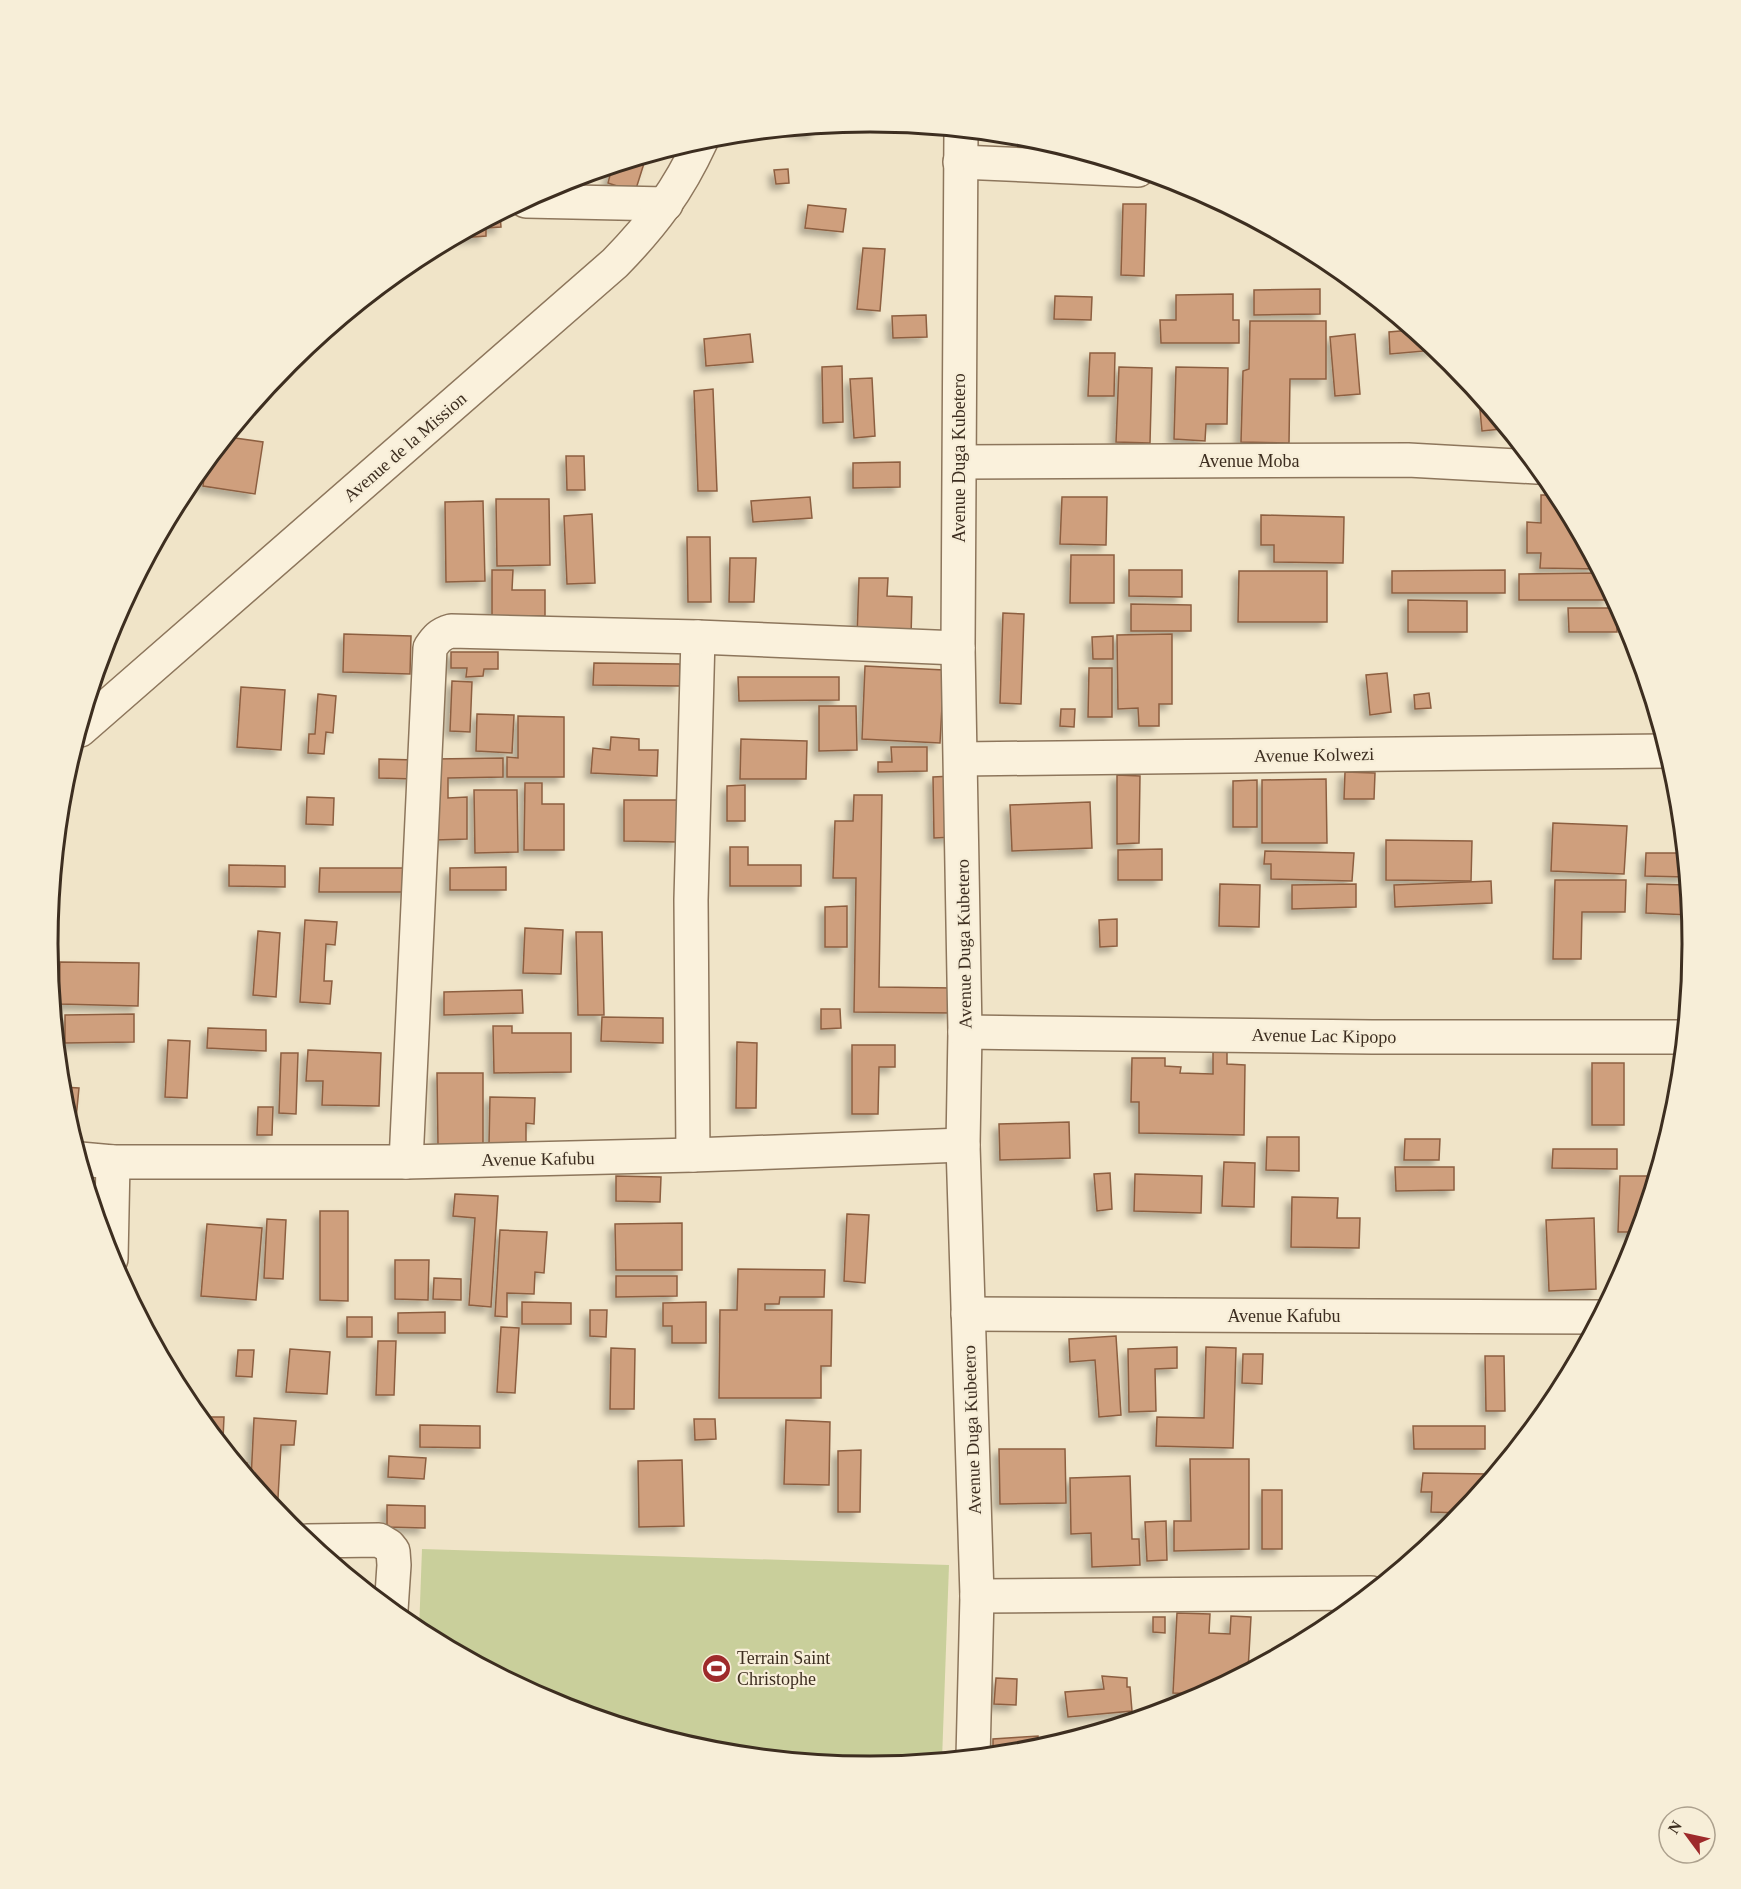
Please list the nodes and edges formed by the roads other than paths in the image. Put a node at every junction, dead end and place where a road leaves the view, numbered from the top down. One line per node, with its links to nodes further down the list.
1 (961, 147): 3 (street); 6 (street, Avenue Duga Kubetero)
2 (695, 152): 5 (street, Avenue de la Mission)
3 (1095, 164)
4 (544, 201): 5 (street)
5 (666, 204): 10 (street, Avenue de la Mission)
6 (960, 462): 7 (street, Avenue Moba); 9 (street, Avenue Duga Kubetero)
7 (1527, 466)
8 (698, 637): 9 (street); 16 (street); 19 (street)
9 (958, 648): 12 (street, Avenue Duga Kubetero)
10 (93, 713)
11 (1659, 751): 12 (street, Avenue Kolwezi)
12 (961, 759): 13 (street, Avenue Duga Kubetero)
13 (965, 1032): 14 (street, Avenue Lac Kipopo); 15 (street, Avenue Duga Kubetero)
14 (1677, 1037)
15 (963, 1145): 16 (street, Avenue Kafubu); 21 (street, Avenue Duga Kubetero)
16 (693, 1155): 19 (street, Avenue Kafubu)
17 (87, 1160): 18 (street, Avenue Kafubu)
18 (112, 1162): 19 (street, Avenue Kafubu); 20 (street)
19 (406, 1162)
20 (111, 1231)
21 (968, 1314): 22 (street, Avenue Kafubu); 25 (street, Avenue Duga Kubetero)
22 (1592, 1317)
23 (320, 1541): 26 (street)
24 (1359, 1593): 25 (street)
25 (977, 1596): 27 (street, Avenue Duga Kubetero)
26 (392, 1601)
27 (973, 1750)

